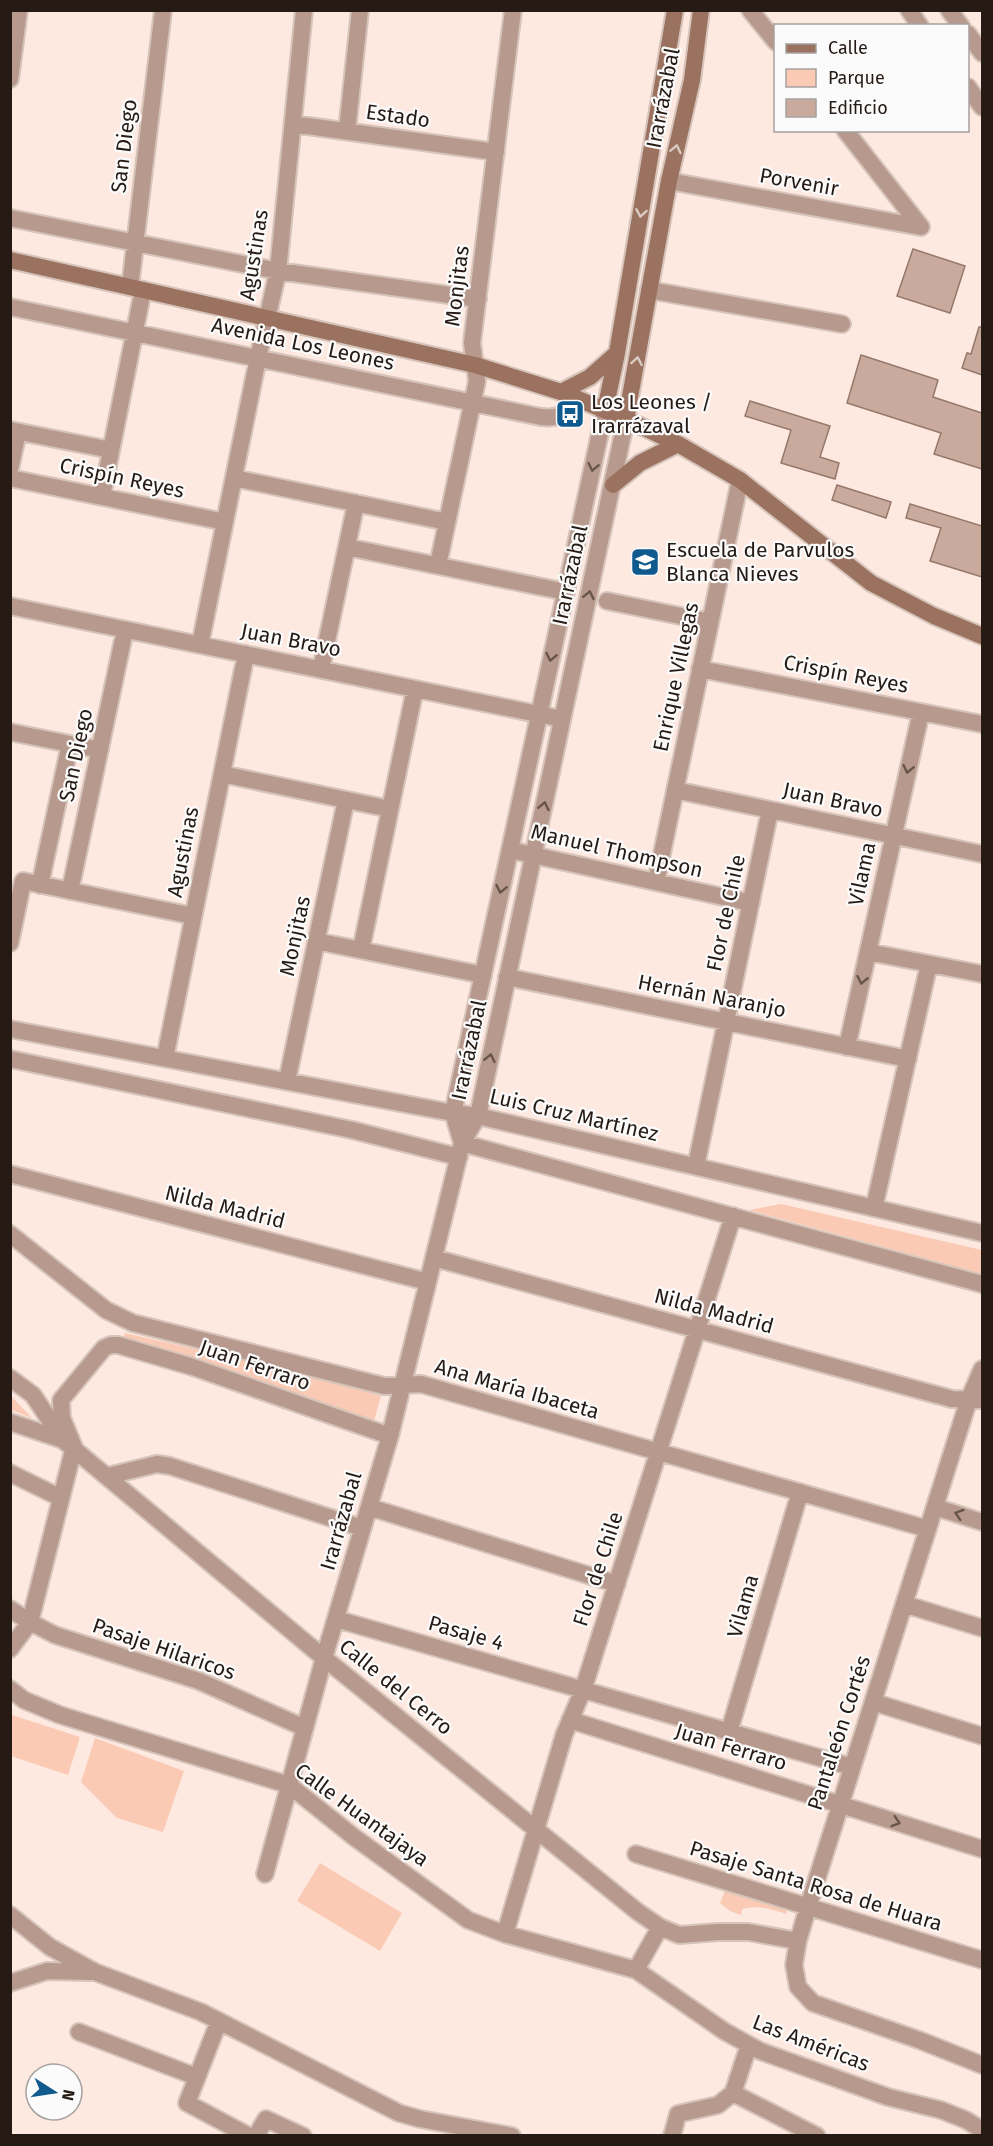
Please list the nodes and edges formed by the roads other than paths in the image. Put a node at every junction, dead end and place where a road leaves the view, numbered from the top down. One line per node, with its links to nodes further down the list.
1 (19, 10): 16 (street)
2 (164, 10): 25 (street, San Diego)
3 (304, 10): 19 (street, Agustinas)
4 (360, 10): 20 (street)
5 (513, 10): 22 (street, Monjitas)
6 (675, 10): 35 (main road, Irarrázabal, one-way to 35)
7 (701, 10): 23 (main road, Irarrázabal, one-way to 7)
8 (750, 10): 14 (street)
9 (909, 10): 11 (street)
10 (949, 10): 12 (street)
11 (919, 24)
12 (960, 24)
13 (969, 35): 15 (street)
14 (774, 40)
15 (982, 52)
16 (11, 69)
17 (969, 88): 18 (street)
18 (982, 107)
19 (294, 124): 20 (street, Estado); 27 (street, Agustinas)
20 (347, 131): 22 (street, Estado)
21 (847, 132): 23 (street, Porvenir)
22 (496, 152): 30 (street, Monjitas)
23 (669, 181): 29 (main road, Irarrázabal)
24 (10, 218): 25 (street)
25 (135, 243): 27 (street); 28 (street, San Diego)
26 (10, 260): 28 (main road, Avenida Los Leones)
27 (278, 272): 30 (street); 32 (street, Agustinas)
28 (136, 289): 32 (main road, Avenida Los Leones); 34 (street, San Diego)
29 (649, 290): 33 (street); 42 (main road, Irarrázabal, one-way to 29)
30 (478, 298): 37 (street, Monjitas)
31 (10, 307): 34 (street, Avenida Los Leones)
32 (267, 317): 36 (street, Agustinas); 37 (main road, Avenida Los Leones)
33 (842, 324)
34 (135, 332): 36 (street, Avenida Los Leones); 45 (street, San Diego)
35 (617, 353): 38 (main road); 41 (main road, Irarrázabal)
36 (258, 358): 40 (street, Avenida Los Leones); 48 (street, Agustinas)
37 (475, 365): 38 (main road, Avenida Los Leones); 40 (street, Monjitas)
38 (561, 392): 39 (main road, Avenida Los Leones)
39 (578, 399): 40 (street, Avenida Los Leones); 41 (main road, Avenida Los Leones)
40 (472, 402): 54 (street, Monjitas)
41 (605, 410): 42 (main road, Avenida Los Leones); 57 (street, Irarrázabal, one-way to 57)
42 (627, 419): 44 (main road, Avenida Los Leones); 50 (street, Irarrázabal)
43 (14, 431): 45 (street, Crispín Reyes); 46 (street)
44 (678, 444): 49 (main road, Avenida Los Leones); 50 (main road)
45 (111, 450): 51 (street, San Diego)
46 (10, 469)
47 (10, 478): 51 (street, Crispín Reyes)
48 (234, 478): 52 (street); 53 (street, Agustinas)
49 (740, 480): 60 (street, Enrique Villegas); 62 (main road, Avenida Los Leones)
50 (613, 484): 70 (street, Irarrázabal, one-way to 50)
51 (102, 496): 53 (street, Crispín Reyes)
52 (356, 503): 54 (street); 55 (street)
53 (225, 522): 63 (street, Agustinas)
54 (447, 522): 56 (street, Monjitas)
55 (347, 547): 56 (street); 65 (street)
56 (438, 565): 57 (street)
57 (566, 592): 69 (street, Irarrázabal, one-way to 69)
58 (607, 601): 60 (street)
59 (10, 606): 61 (street, Juan Bravo)
60 (710, 622): 66 (street, Enrique Villegas)
61 (125, 630): 63 (street, Juan Bravo); 74 (street, San Diego)
62 (982, 636)
63 (200, 645): 64 (street, Juan Bravo)
64 (246, 654): 65 (street, Juan Bravo); 75 (street, Agustinas)
65 (321, 669): 67 (street, Juan Bravo)
66 (700, 669): 68 (street, Crispín Reyes); 76 (street, Enrique Villegas)
67 (415, 689): 69 (street, Juan Bravo); 78 (street)
68 (921, 712): 71 (street, Crispín Reyes); 80 (street, Vilama, one-way to 80)
69 (539, 714): 70 (street, Juan Bravo); 81 (street, Irarrázabal)
70 (562, 718): 83 (street, Irarrázabal, one-way to 70)
71 (982, 724)
72 (10, 732): 73 (street)
73 (70, 744): 74 (street); 85 (street, San Diego)
74 (100, 750): 86 (street, San Diego)
75 (222, 774): 77 (street); 88 (street, Agustinas)
76 (675, 790): 79 (street, Juan Bravo); 84 (street, Enrique Villegas)
77 (346, 800): 78 (street); 89 (street, Monjitas)
78 (390, 809): 91 (street)
79 (770, 810): 80 (street, Juan Bravo); 87 (street, Flor de Chile)
80 (893, 835): 82 (street, Juan Bravo); 92 (street, Vilama)
81 (510, 850): 83 (street, Manuel Thompson); 95 (street, Irarrázabal, one-way to 95)
82 (982, 854)
83 (533, 855): 84 (street, Manuel Thompson); 96 (street, Irarrázabal)
84 (656, 882): 87 (street, Manuel Thompson)
85 (40, 885): 86 (street); 90 (street)
86 (70, 891): 88 (street)
87 (751, 903): 97 (street, Flor de Chile)
88 (193, 916): 100 (street, Agustinas)
89 (316, 941): 91 (street); 103 (street, Monjitas)
90 (10, 943)
91 (361, 950): 95 (street)
92 (868, 952): 93 (street); 99 (street, Vilama, one-way to 99)
93 (929, 964): 94 (street); 102 (street)
94 (982, 974)
95 (483, 975): 104 (street, Irarrázabal)
96 (507, 977): 97 (street, Hernán Naranjo); 105 (street, Irarrázabal, one-way to 96)
97 (726, 1022): 99 (street, Hernán Naranjo); 107 (street, Flor de Chile)
98 (10, 1029): 100 (street, Luis Cruz Martínez)
99 (847, 1047): 102 (street, Hernán Naranjo)
100 (165, 1058): 103 (street, Luis Cruz Martínez)
101 (10, 1059): 106 (street)
102 (908, 1059): 109 (street)
103 (287, 1082): 104 (street, Luis Cruz Martínez)
104 (453, 1113): 105 (street, Luis Cruz Martínez); 106 (street, Irarrázabal)
105 (478, 1116): 106 (street, Irarrázabal); 107 (street, Luis Cruz Martínez)
106 (460, 1150): 110 (street); 113 (street, Irarrázabal)
107 (696, 1166): 109 (street, Luis Cruz Martínez)
108 (10, 1174): 114 (street, Nilda Madrid)
109 (874, 1208): 111 (street, Luis Cruz Martínez)
110 (733, 1216): 115 (street); 116 (street, Flor de Chile)
111 (982, 1233)
112 (10, 1234): 119 (street, Ana María Ibaceta)
113 (434, 1258): 114 (street, Irarrázabal); 116 (street, Nilda Madrid)
114 (428, 1282): 119 (street, Irarrázabal)
115 (982, 1284)
116 (697, 1330): 120 (street, Nilda Madrid); 124 (street, Flor de Chile)
117 (10, 1378): 123 (street, Calle del Cerro)
118 (980, 1379): 120 (street, Pantaleón Cortés)
119 (402, 1385): 122 (street, Irarrázabal); 124 (street, Ana María Ibaceta)
120 (976, 1400): 130 (street, Pantaleón Cortés)
121 (10, 1422): 123 (street)
122 (390, 1436): 123 (street, Juan Ferraro); 129 (street, Irarrázabal)
123 (68, 1444): 126 (street, Calle del Cerro); 128 (street)
124 (658, 1452): 127 (street, Ana María Ibaceta); 134 (street, Flor de Chile)
125 (10, 1473): 128 (street)
126 (108, 1476): 132 (street); 141 (street, Calle del Cerro)
127 (800, 1492): 133 (street, Ana María Ibaceta); 147 (street, Vilama)
128 (61, 1498): 138 (street)
129 (369, 1507): 132 (street, Irarrázabal); 134 (street)
130 (935, 1507): 131 (street, one-way to 130); 133 (street, Pantaleón Cortés)
131 (982, 1522)
132 (362, 1528): 137 (street, Irarrázabal)
133 (928, 1529): 135 (street, Pantaleón Cortés)
134 (617, 1584): 143 (street, Flor de Chile)
135 (904, 1604): 139 (street); 144 (street, Pantaleón Cortés)
136 (10, 1609): 138 (street, Pasaje Hilaricos)
137 (336, 1618): 141 (street, Irarrázabal); 143 (street, Pasaje 4)
138 (30, 1622): 140 (street); 146 (street, Pasaje Hilaricos)
139 (982, 1628)
140 (10, 1649)
141 (324, 1658): 146 (street, Irarrázabal); 152 (street, Calle del Cerro)
142 (10, 1689): 150 (street, Calle Huantajaya)
143 (583, 1690): 145 (street, Flor de Chile); 147 (street, Juan Ferraro)
144 (873, 1702): 148 (street); 149 (street, Pantaleón Cortés)
145 (570, 1720): 151 (street, Juan Ferraro); 152 (street, Flor de Chile)
146 (305, 1728): 150 (street, Irarrázabal)
147 (729, 1732): 149 (street, Juan Ferraro)
148 (982, 1736)
149 (852, 1767): 151 (street, Pantaleón Cortés)
150 (289, 1785): 155 (street, Irarrázabal); 159 (street, Calle Huantajaya)
151 (840, 1805): 153 (street, Juan Ferraro, one-way to 153); 156 (street, Pantaleón Cortés)
152 (536, 1829): 158 (street, Calle del Cerro); 159 (street, Flor de Chile)
153 (982, 1849)
154 (636, 1854): 156 (street, Pasaje Santa Rosa de Huara)
155 (265, 1874)
156 (808, 1907): 160 (street, Pantaleón Cortés); 161 (street, Pasaje Santa Rosa de Huara)
157 (10, 1915): 163 (street)
158 (660, 1928): 160 (street, Calle del Cerro); 162 (street)
159 (505, 1934): 162 (street, Calle Huantajaya)
160 (798, 1941): 168 (street, Pantaleón Cortés)
161 (982, 1960)
162 (636, 1970): 167 (street, Las Américas)
163 (95, 1972): 164 (street); 165 (street)
164 (10, 1983)
165 (219, 2021): 169 (street); 171 (street)
166 (80, 2032): 169 (street)
167 (749, 2044): 170 (street); 172 (street, Las Américas)
168 (982, 2065)
169 (197, 2077): 173 (street)
170 (733, 2093): 177 (street); 178 (street)
171 (452, 2129): 176 (street)
172 (982, 2130)
173 (249, 2136)
174 (256, 2136): 175 (street)
175 (303, 2136)
176 (512, 2136)
177 (672, 2136)
178 (817, 2136)

